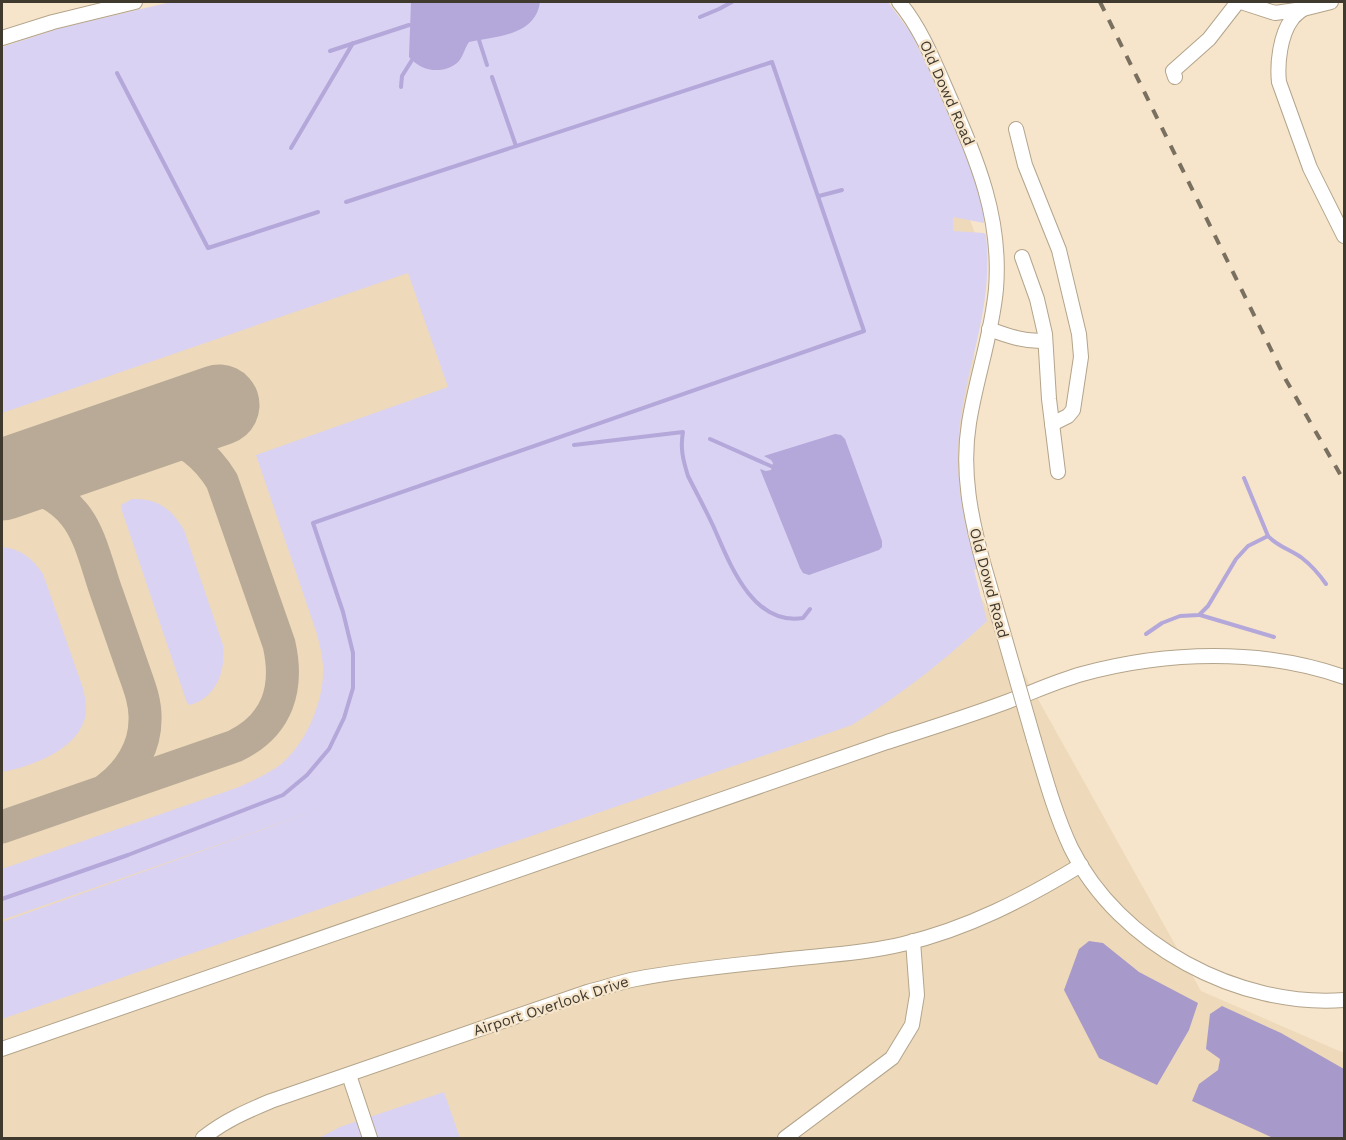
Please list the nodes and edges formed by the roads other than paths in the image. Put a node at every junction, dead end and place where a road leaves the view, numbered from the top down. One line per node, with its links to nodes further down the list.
1 (135, 2): 6 (street)
2 (899, 2): 11 (street, Old Dowd Road)
3 (1241, 2): 5 (street); 7 (street)
4 (1331, 2): 5 (street)
5 (1303, 9): 9 (street)
6 (2, 38)
7 (1175, 77)
8 (1016, 129): 13 (street)
9 (1344, 236)
10 (1022, 257): 12 (street)
11 (989, 329): 12 (street); 16 (street, Old Dowd Road, bridge)
12 (1045, 341): 13 (street)
13 (1052, 424): 14 (street)
14 (1059, 471)
15 (1344, 677): 19 (street)
16 (1081, 865): 17 (street, Airport Overlook Drive); 18 (street, Old Dowd Road)
17 (913, 941): 20 (street, Airport Overlook Drive); 23 (street)
18 (1344, 1000)
19 (2, 1049)
20 (348, 1076): 21 (street, Airport Overlook Drive); 22 (street)
21 (203, 1138)
22 (370, 1138)
23 (785, 1138)

